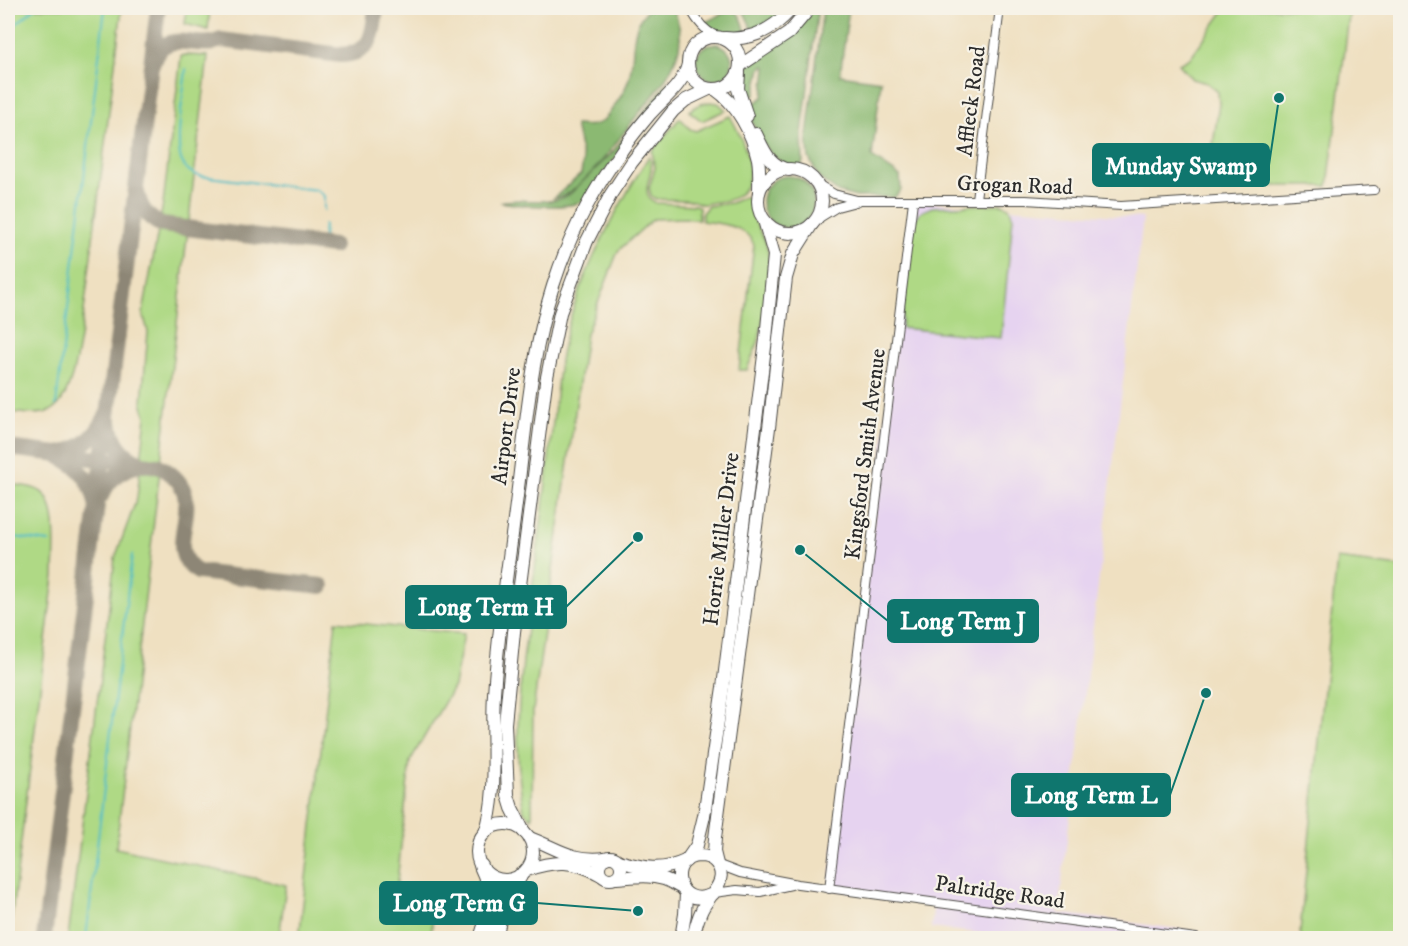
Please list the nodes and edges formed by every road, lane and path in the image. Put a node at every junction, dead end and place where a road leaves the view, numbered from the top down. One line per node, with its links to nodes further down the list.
1 (690, 8): 5 (street)
2 (792, 8): 5 (main road)
3 (810, 8): 7 (main road)
4 (999, 8): 13 (street, Affleck Road)
5 (720, 37): 6 (main road); 7 (main road)
6 (688, 64): 8 (main road); 18 (main road, Airport Drive)
7 (740, 69): 8 (main road); 9 (main road)
8 (712, 89): 12 (main road); 19 (main road, Airport Drive)
9 (789, 170): 10 (main road); 12 (main road)
10 (816, 183): 14 (street, Grogan Road); 17 (main road)
11 (1374, 190): 13 (street, Grogan Road)
12 (759, 196): 16 (main road)
13 (976, 200): 15 (street, Grogan Road)
14 (869, 201): 15 (street, Grogan Road); 17 (street, Grogan Road)
15 (913, 201): 29 (street, Kingsford Smith Avenue)
16 (764, 220): 17 (main road); 22 (main road, Horrie Miller Drive)
17 (814, 222): 23 (main road, Horrie Miller Drive)
18 (485, 834): 19 (main road); 24 (main road)
19 (527, 835): 20 (main road); 25 (main road)
20 (606, 858): 21 (main road); 26 (main road)
21 (619, 861): 22 (main road); 27 (main road)
22 (686, 861): 23 (main road); 30 (main road)
23 (717, 864): 28 (street, Paltridge Road); 31 (main road)
24 (481, 866): 25 (main road); 32 (highway)
25 (523, 873): 26 (main road); 33 (highway)
26 (601, 875): 27 (main road)
27 (616, 878): 30 (main road)
28 (798, 884): 29 (street, Paltridge Road); 31 (street, Paltridge Road)
29 (829, 889): 36 (street, Paltridge Road)
30 (684, 890): 31 (main road); 34 (main road)
31 (713, 893): 35 (main road)
32 (481, 939)
33 (495, 939)
34 (681, 939)
35 (693, 939)
36 (1196, 939)

